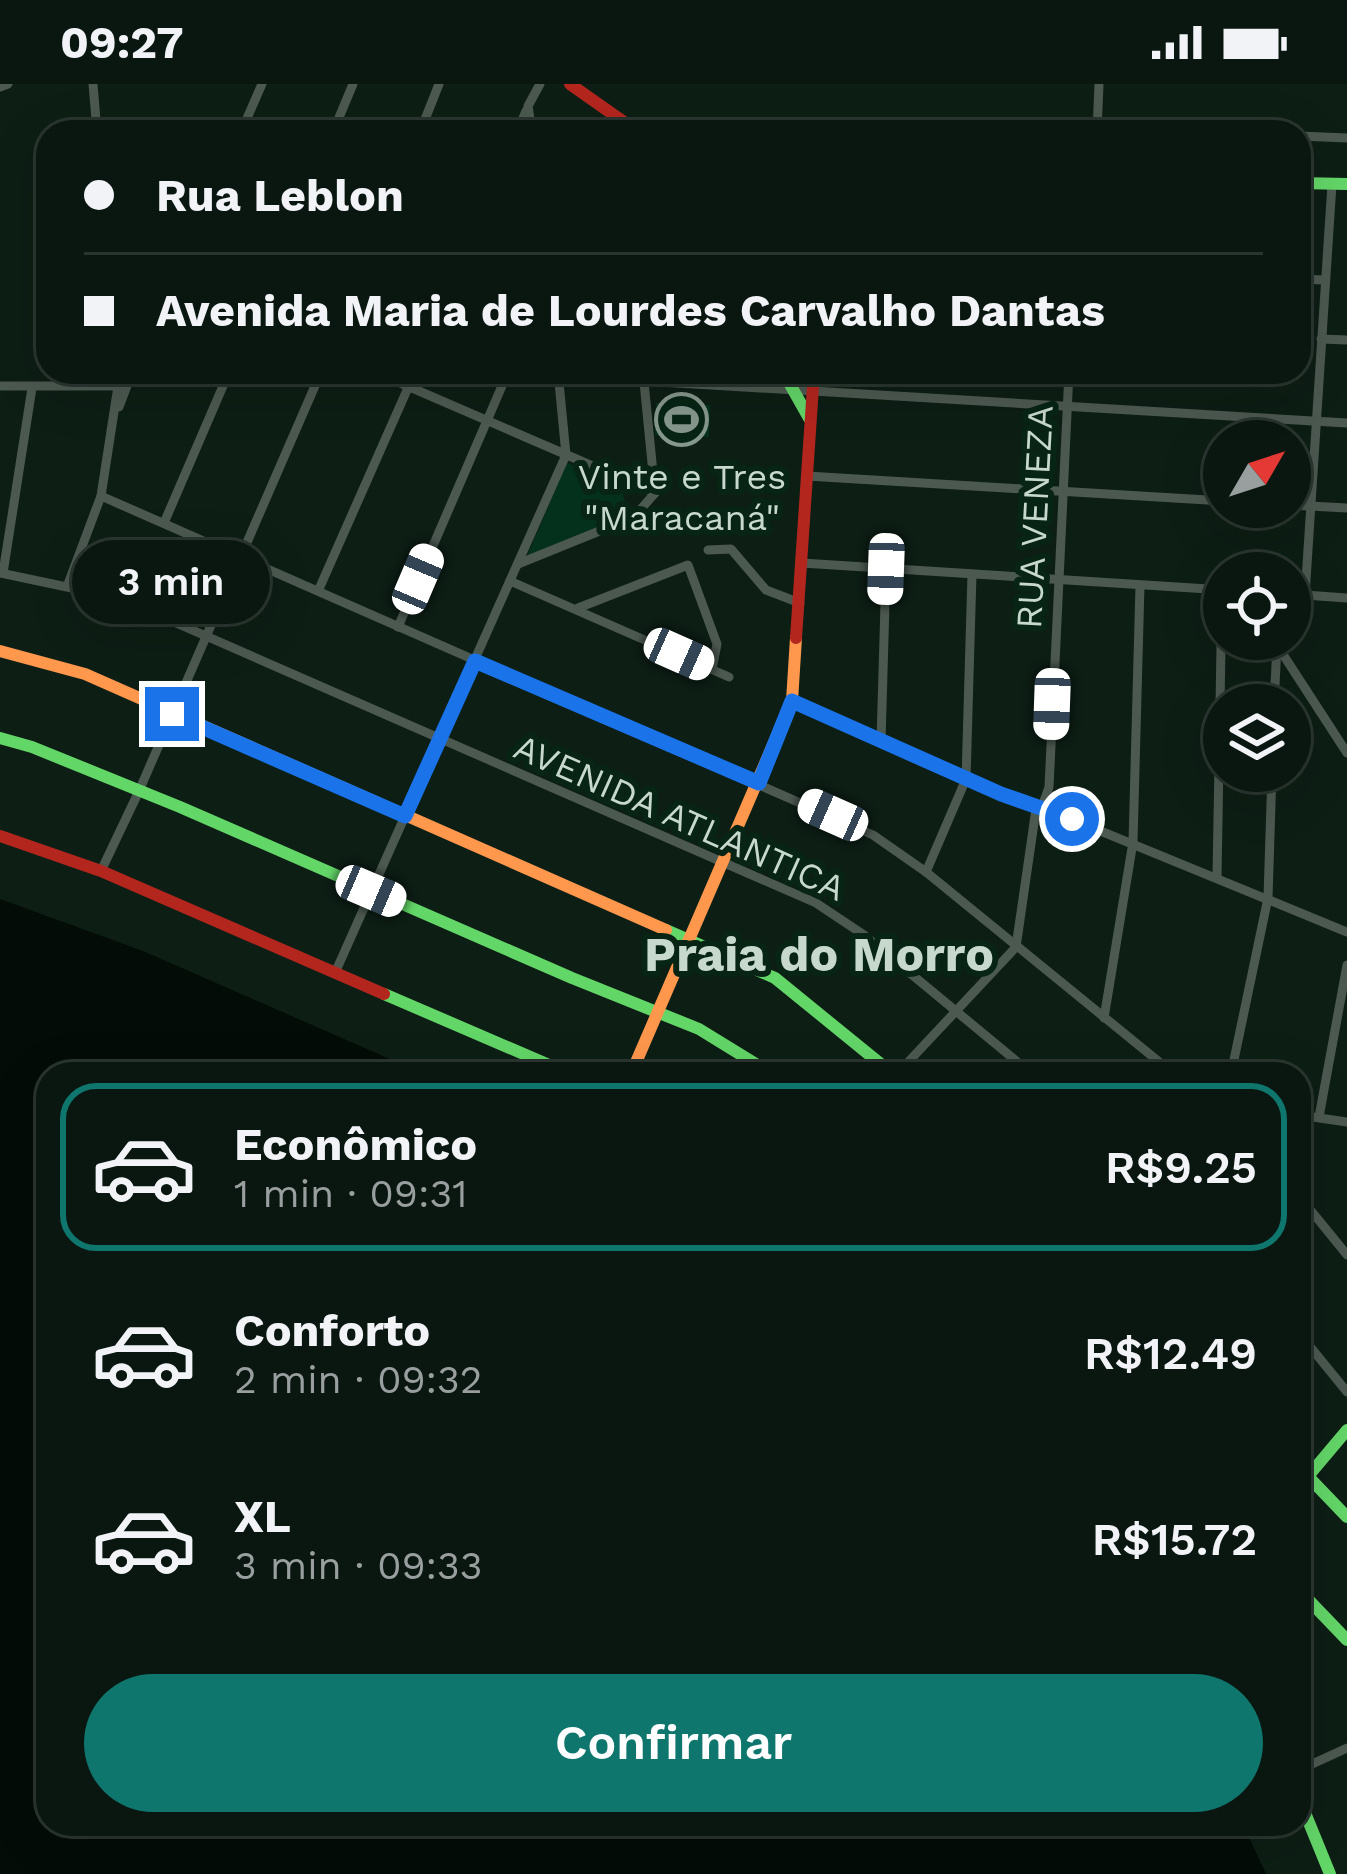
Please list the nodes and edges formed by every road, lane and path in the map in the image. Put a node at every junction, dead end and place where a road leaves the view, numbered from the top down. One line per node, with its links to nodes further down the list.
1 (93, 84): 9 (street)
2 (262, 84): 10 (street)
3 (353, 84): 11 (street)
4 (440, 84): 12 (street)
5 (540, 84): 8 (street)
6 (570, 84): 15 (street)
7 (1099, 84): 16 (street)
8 (529, 106): 13 (street); 14 (street)
9 (96, 120)
10 (246, 120)
11 (338, 120)
12 (425, 120)
13 (523, 120)
14 (531, 120)
15 (615, 120)
16 (1097, 120)
17 (1311, 136): 18 (street)
18 (1347, 138)
19 (1311, 183): 20 (street)
20 (1331, 184): 21 (street); 23 (street)
21 (1347, 184)
22 (1311, 279): 23 (street)
23 (1325, 280): 24 (street)
24 (1322, 339): 25 (street); 46 (street)
25 (1347, 340)
26 (103, 384): 41 (street)
27 (123, 384): 54 (street)
28 (224, 384): 58 (street)
29 (316, 384): 60 (street)
30 (402, 384): 40 (street)
31 (410, 384): 40 (street)
32 (503, 384): 45 (street)
33 (559, 384): 49 (street)
34 (644, 384): 53 (street)
35 (718, 384): 42 (street)
36 (790, 384): 42 (street)
37 (813, 384): 43 (street)
38 (1068, 384): 44 (street, RUA VENEZA)
39 (0, 386): 41 (street)
40 (409, 387): 45 (street); 70 (street)
41 (32, 388): 64 (street)
42 (794, 392): 43 (street); 47 (street)
43 (813, 393): 44 (street); 47 (street)
44 (1066, 407): 46 (street); 51 (street, RUA VENEZA)
45 (487, 420): 49 (street); 76 (street)
46 (1316, 421): 48 (street); 52 (street)
47 (811, 422): 50 (street)
48 (1347, 424)
49 (566, 455): 53 (street); 62 (street)
50 (807, 476): 51 (street); 61 (street)
51 (1060, 491): 55 (street); 66 (street, RUA VENEZA)
52 (1311, 492)
53 (655, 493): 62 (street)
54 (101, 496): 58 (street); 68 (street)
55 (1203, 500)
56 (1311, 506): 57 (street)
57 (1347, 508)
58 (164, 523): 60 (street)
59 (708, 550): 74 (street)
60 (241, 556): 70 (street); 77 (street)
61 (802, 563): 63 (street); 74 (street)
62 (518, 564): 67 (street)
63 (886, 569): 65 (street); 88 (street)
64 (1, 573): 68 (street, AVENIDA ATLANTICA)
65 (972, 574): 66 (street); 90 (street)
66 (1057, 580): 69 (street); 94 (street, RUA VENEZA)
67 (510, 581): 75 (street); 81 (street)
68 (68, 584): 77 (street, AVENIDA ATLANTICA)
69 (1140, 585): 71 (street); 97 (street)
70 (319, 589): 76 (street)
71 (1203, 589)
72 (1311, 595): 73 (street)
73 (1347, 598)
74 (800, 603): 84 (street)
75 (578, 608): 82 (street); 82 (street)
76 (398, 627): 81 (street)
77 (206, 636): 85 (street); 87 (street, AVENIDA ATLANTICA)
78 (0, 651): 85 (street)
79 (1221, 660): 101 (street)
80 (1287, 660): 89 (street)
81 (475, 661): 87 (street); 91 (street)
82 (712, 669): 83 (street)
83 (729, 676)
84 (792, 701): 88 (street); 91 (street)
85 (172, 714): 92 (street); 95 (street)
86 (0, 738): 92 (street)
87 (440, 739): 95 (street); 98 (street, AVENIDA ATLANTICA)
88 (881, 741): 90 (street)
89 (1347, 752)
90 (966, 779): 94 (street); 100 (street)
91 (759, 783): 98 (street); 100 (street)
92 (140, 791): 99 (street); 102 (street)
93 (1271, 792): 103 (street)
94 (1039, 808): 97 (street); 106 (street, RUA VENEZA)
95 (405, 816): 102 (street); 105 (street)
96 (0, 836): 99 (street)
97 (1133, 842): 101 (street); 111 (street)
98 (724, 863): 105 (street); 109 (street, AVENIDA ATLANTICA)
99 (101, 872): 108 (street)
100 (926, 872): 106 (street)
101 (1216, 877): 103 (street)
102 (371, 891): 108 (street); 110 (street)
103 (1268, 898): 104 (street); 119 (street)
104 (1347, 932)
105 (690, 941): 110 (street); 115 (street)
106 (1016, 947): 109 (street); 111 (street)
107 (1347, 965): 121 (street)
108 (335, 973): 112 (street)
109 (956, 1011): 116 (street); 117 (street, AVENIDA ATLANTICA)
110 (658, 1013): 113 (street); 114 (street)
111 (1104, 1018): 118 (street)
112 (542, 1062)
113 (636, 1062)
114 (755, 1062)
115 (880, 1062)
116 (907, 1062)
117 (1018, 1062)
118 (1159, 1062)
119 (1234, 1062)
120 (1311, 1116): 121 (street)
121 (1319, 1117): 122 (street)
122 (1347, 1122)
123 (1311, 1211): 124 (street)
124 (1347, 1256)
125 (1311, 1348): 126 (street)
126 (1347, 1392)
127 (1347, 1430): 128 (street)
128 (1311, 1468)
129 (1311, 1485): 130 (street)
130 (1347, 1517)
131 (1311, 1602): 132 (street)
132 (1347, 1640)
133 (1347, 1748): 134 (street)
134 (1311, 1764)
135 (1311, 1827): 136 (street)
136 (1330, 1874)

